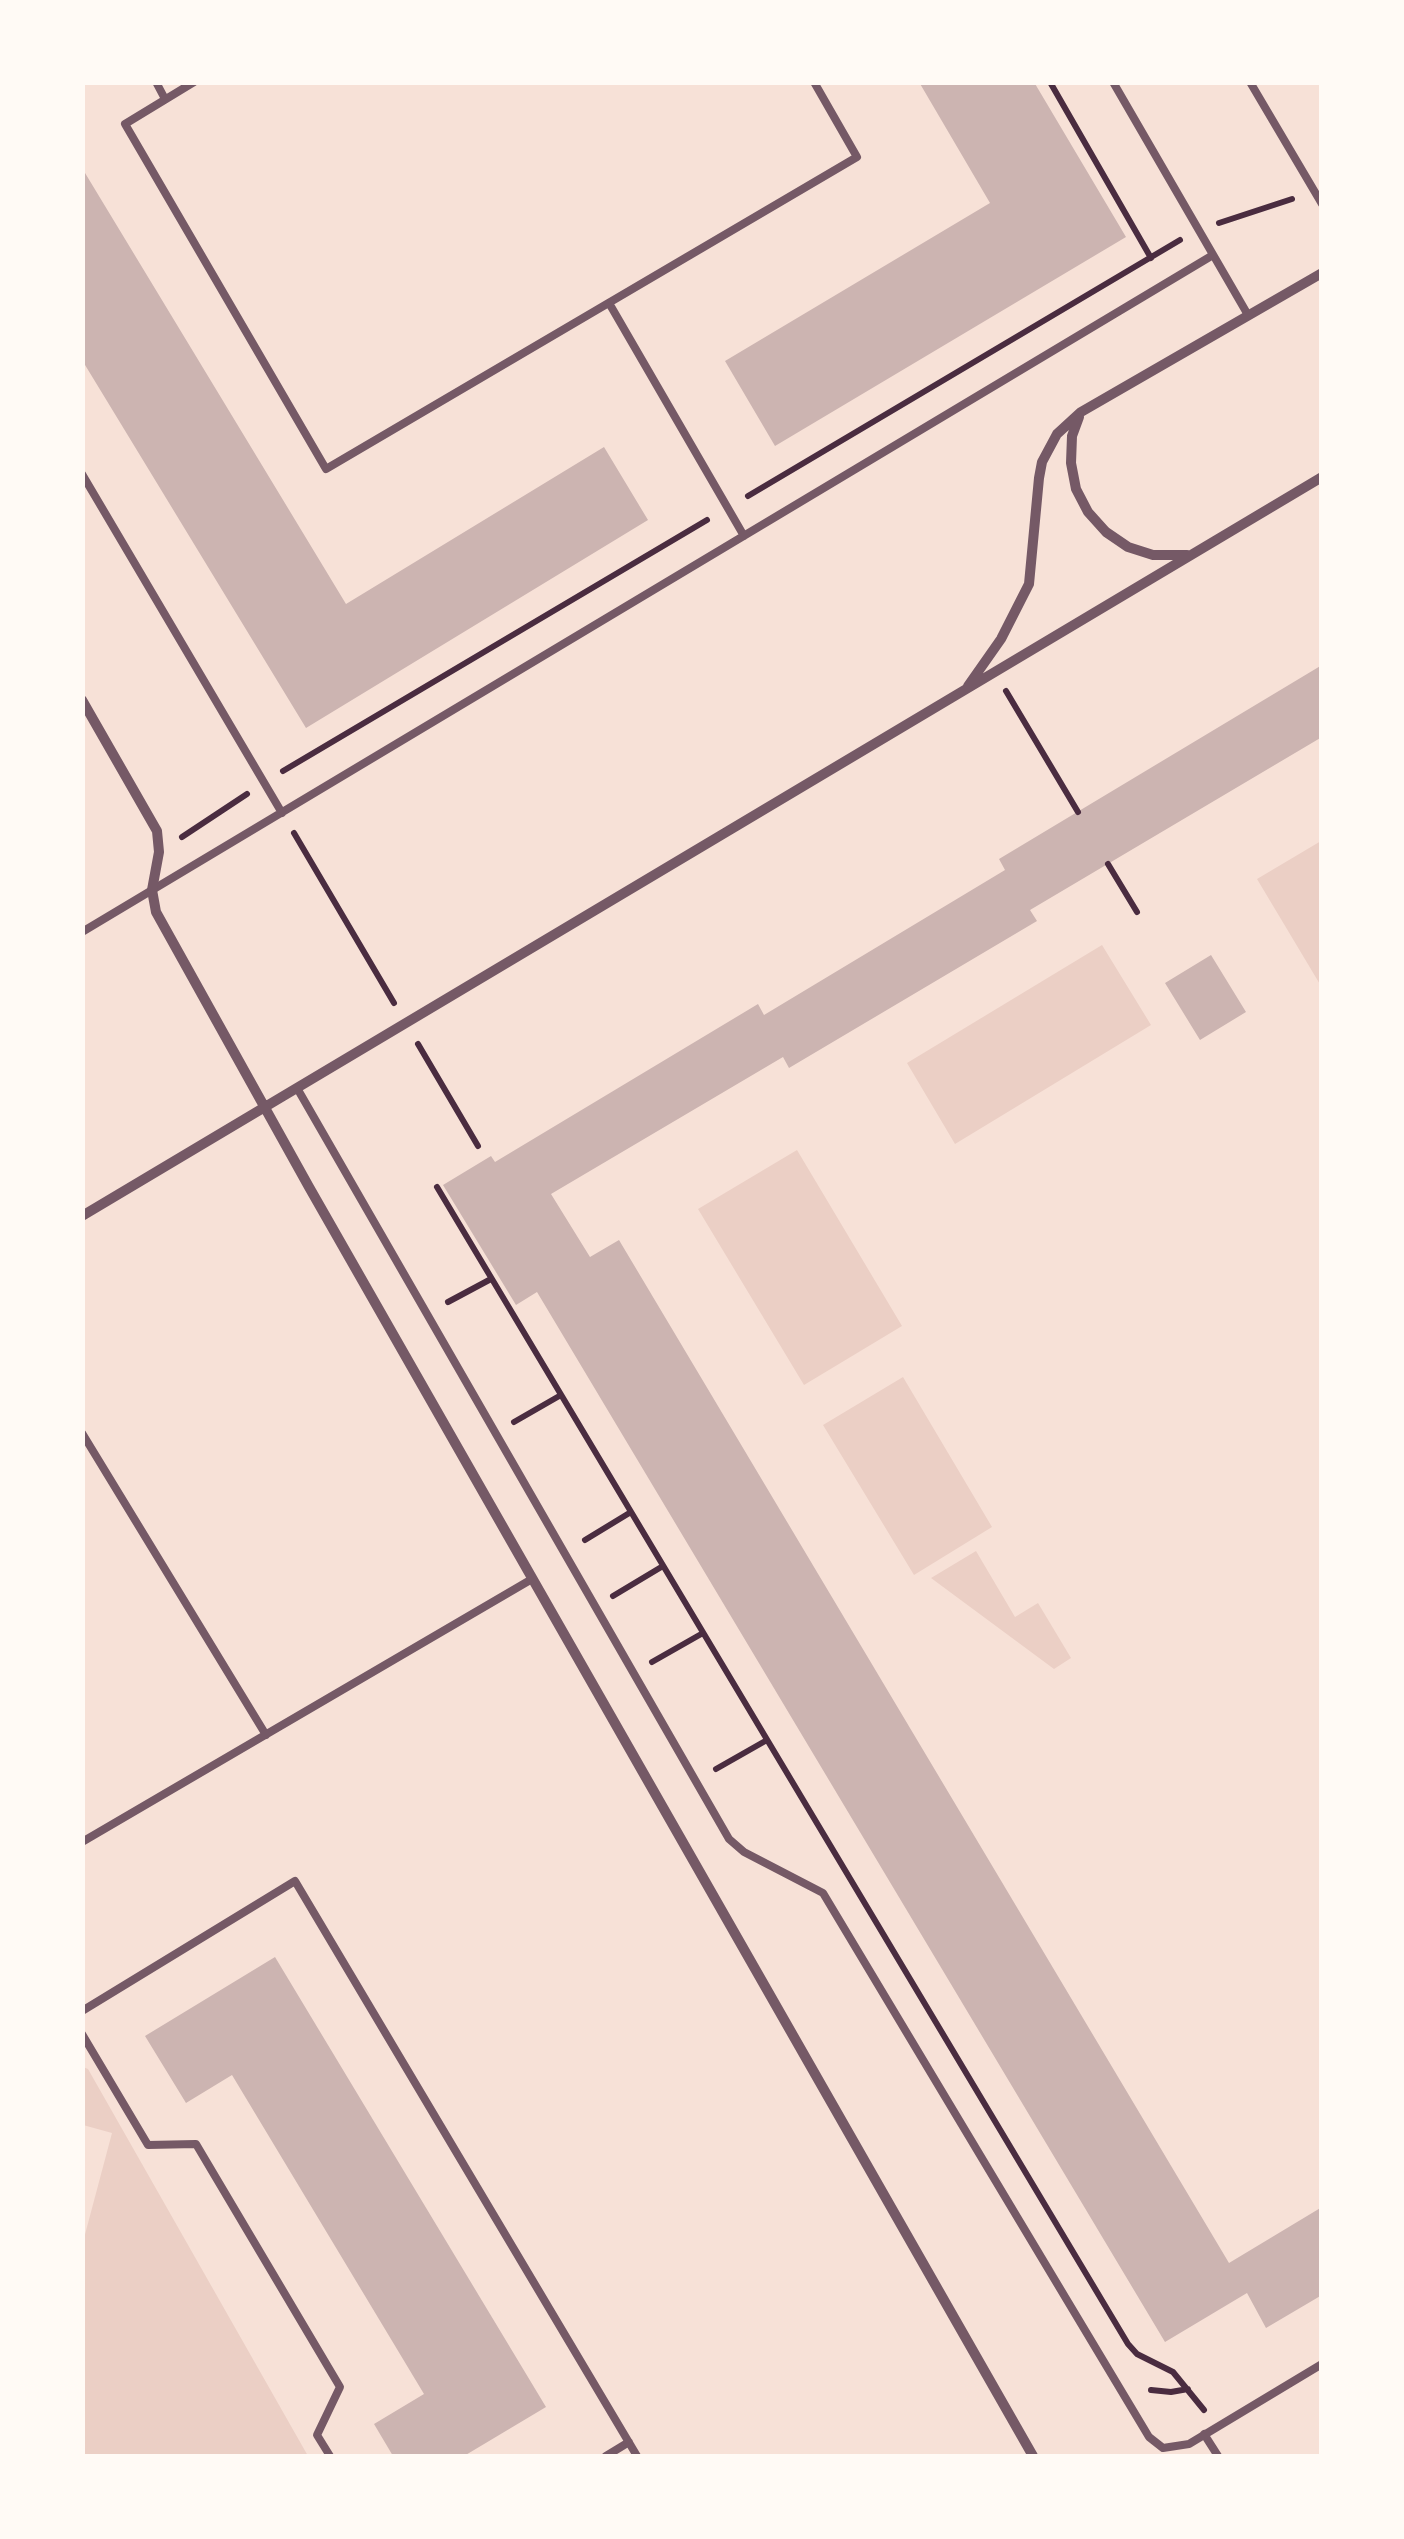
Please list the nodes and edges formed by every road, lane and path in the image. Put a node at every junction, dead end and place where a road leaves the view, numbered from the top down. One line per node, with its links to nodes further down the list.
1 (156, 82): 7 (lane)
2 (194, 82): 7 (lane)
3 (814, 82): 14 (lane)
4 (1050, 82): 12 (path)
5 (1113, 82): 10 (lane)
6 (1250, 82): 8 (lane)
7 (165, 99): 14 (lane)
8 (1314, 192): 9 (lane); 10 (path)
9 (1322, 204)
10 (1198, 230): 11 (lane); 12 (path)
11 (1214, 254): 15 (lane); 20 (lane)
12 (1151, 258): 19 (path)
13 (1322, 273): 15 (street)
14 (609, 303): 19 (lane)
15 (1248, 315): 16 (street)
16 (1082, 412): 21 (street); 23 (street)
17 (82, 474): 25 (lane)
18 (1321, 479): 21 (street)
19 (728, 508): 20 (lane); 25 (path)
20 (744, 536): 26 (lane)
21 (1193, 554): 22 (street)
22 (996, 672): 23 (street); 27 (path)
23 (964, 690): 32 (street)
24 (82, 700): 29 (street)
25 (264, 782): 26 (lane)
26 (282, 812): 29 (lane); 32 (path)
27 (1078, 812)
28 (1108, 864): 30 (path)
29 (152, 890): 31 (lane); 34 (street)
30 (1137, 912)
31 (82, 932)
32 (406, 1023): 33 (street); 35 (path)
33 (296, 1088): 34 (street); 39 (lane)
34 (264, 1108): 37 (street); 46 (street)
35 (478, 1146)
36 (437, 1187): 38 (path)
37 (82, 1216)
38 (492, 1279): 39 (path); 40 (path)
39 (426, 1313): 42 (lane)
40 (561, 1396): 42 (path); 43 (path)
41 (82, 1433): 50 (lane)
42 (495, 1433): 44 (lane)
43 (631, 1512): 44 (path); 45 (path)
44 (564, 1552): 47 (lane)
45 (663, 1566): 47 (path); 48 (path)
46 (532, 1579): 50 (lane); 64 (street)
47 (596, 1606): 49 (lane)
48 (703, 1632): 49 (path); 51 (path)
49 (633, 1673): 52 (lane)
50 (266, 1735): 53 (lane)
51 (768, 1740): 52 (path); 57 (path)
52 (696, 1781): 60 (lane)
53 (82, 1842)
54 (82, 2011): 59 (lane)
55 (82, 2034): 61 (lane)
56 (1322, 2364): 57 (lane)
57 (1216, 2428): 58 (lane)
58 (1204, 2434): 60 (lane); 65 (lane)
59 (629, 2442): 62 (lane); 63 (lane)
60 (1161, 2452)
61 (330, 2456)
62 (606, 2456)
63 (637, 2456)
64 (1032, 2456)
65 (1218, 2456)

